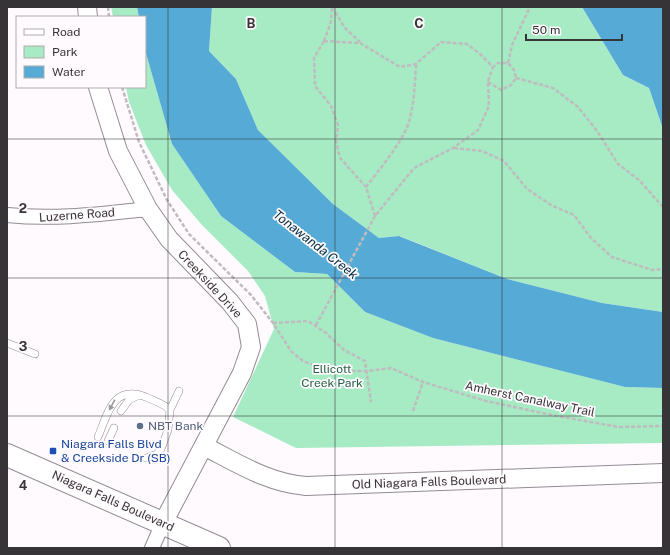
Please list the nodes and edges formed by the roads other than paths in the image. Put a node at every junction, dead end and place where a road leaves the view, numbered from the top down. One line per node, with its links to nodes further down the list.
1 (98, 88): 2 (street, Creekside Drive)
2 (148, 209): 3 (street, Luzerne Road); 13 (street, Creekside Drive)
3 (7, 215)
4 (7, 343): 5 (lane)
5 (35, 354)
6 (179, 391): 8 (lane)
7 (139, 395): 8 (lane); 9 (lane); 11 (lane, one-way to 11)
8 (170, 410): 15 (lane)
9 (122, 411)
10 (114, 428): 12 (lane)
11 (98, 437)
12 (108, 441)
13 (204, 446): 16 (street, Old Niagara Falls Boulevard); 17 (street, Creekside Drive)
14 (7, 455): 17 (main road, Niagara Falls Boulevard)
15 (146, 458)
16 (663, 472)
17 (163, 523): 18 (street, Creekside Drive); 19 (main road, Niagara Falls Boulevard)
18 (152, 548)
19 (219, 548)

